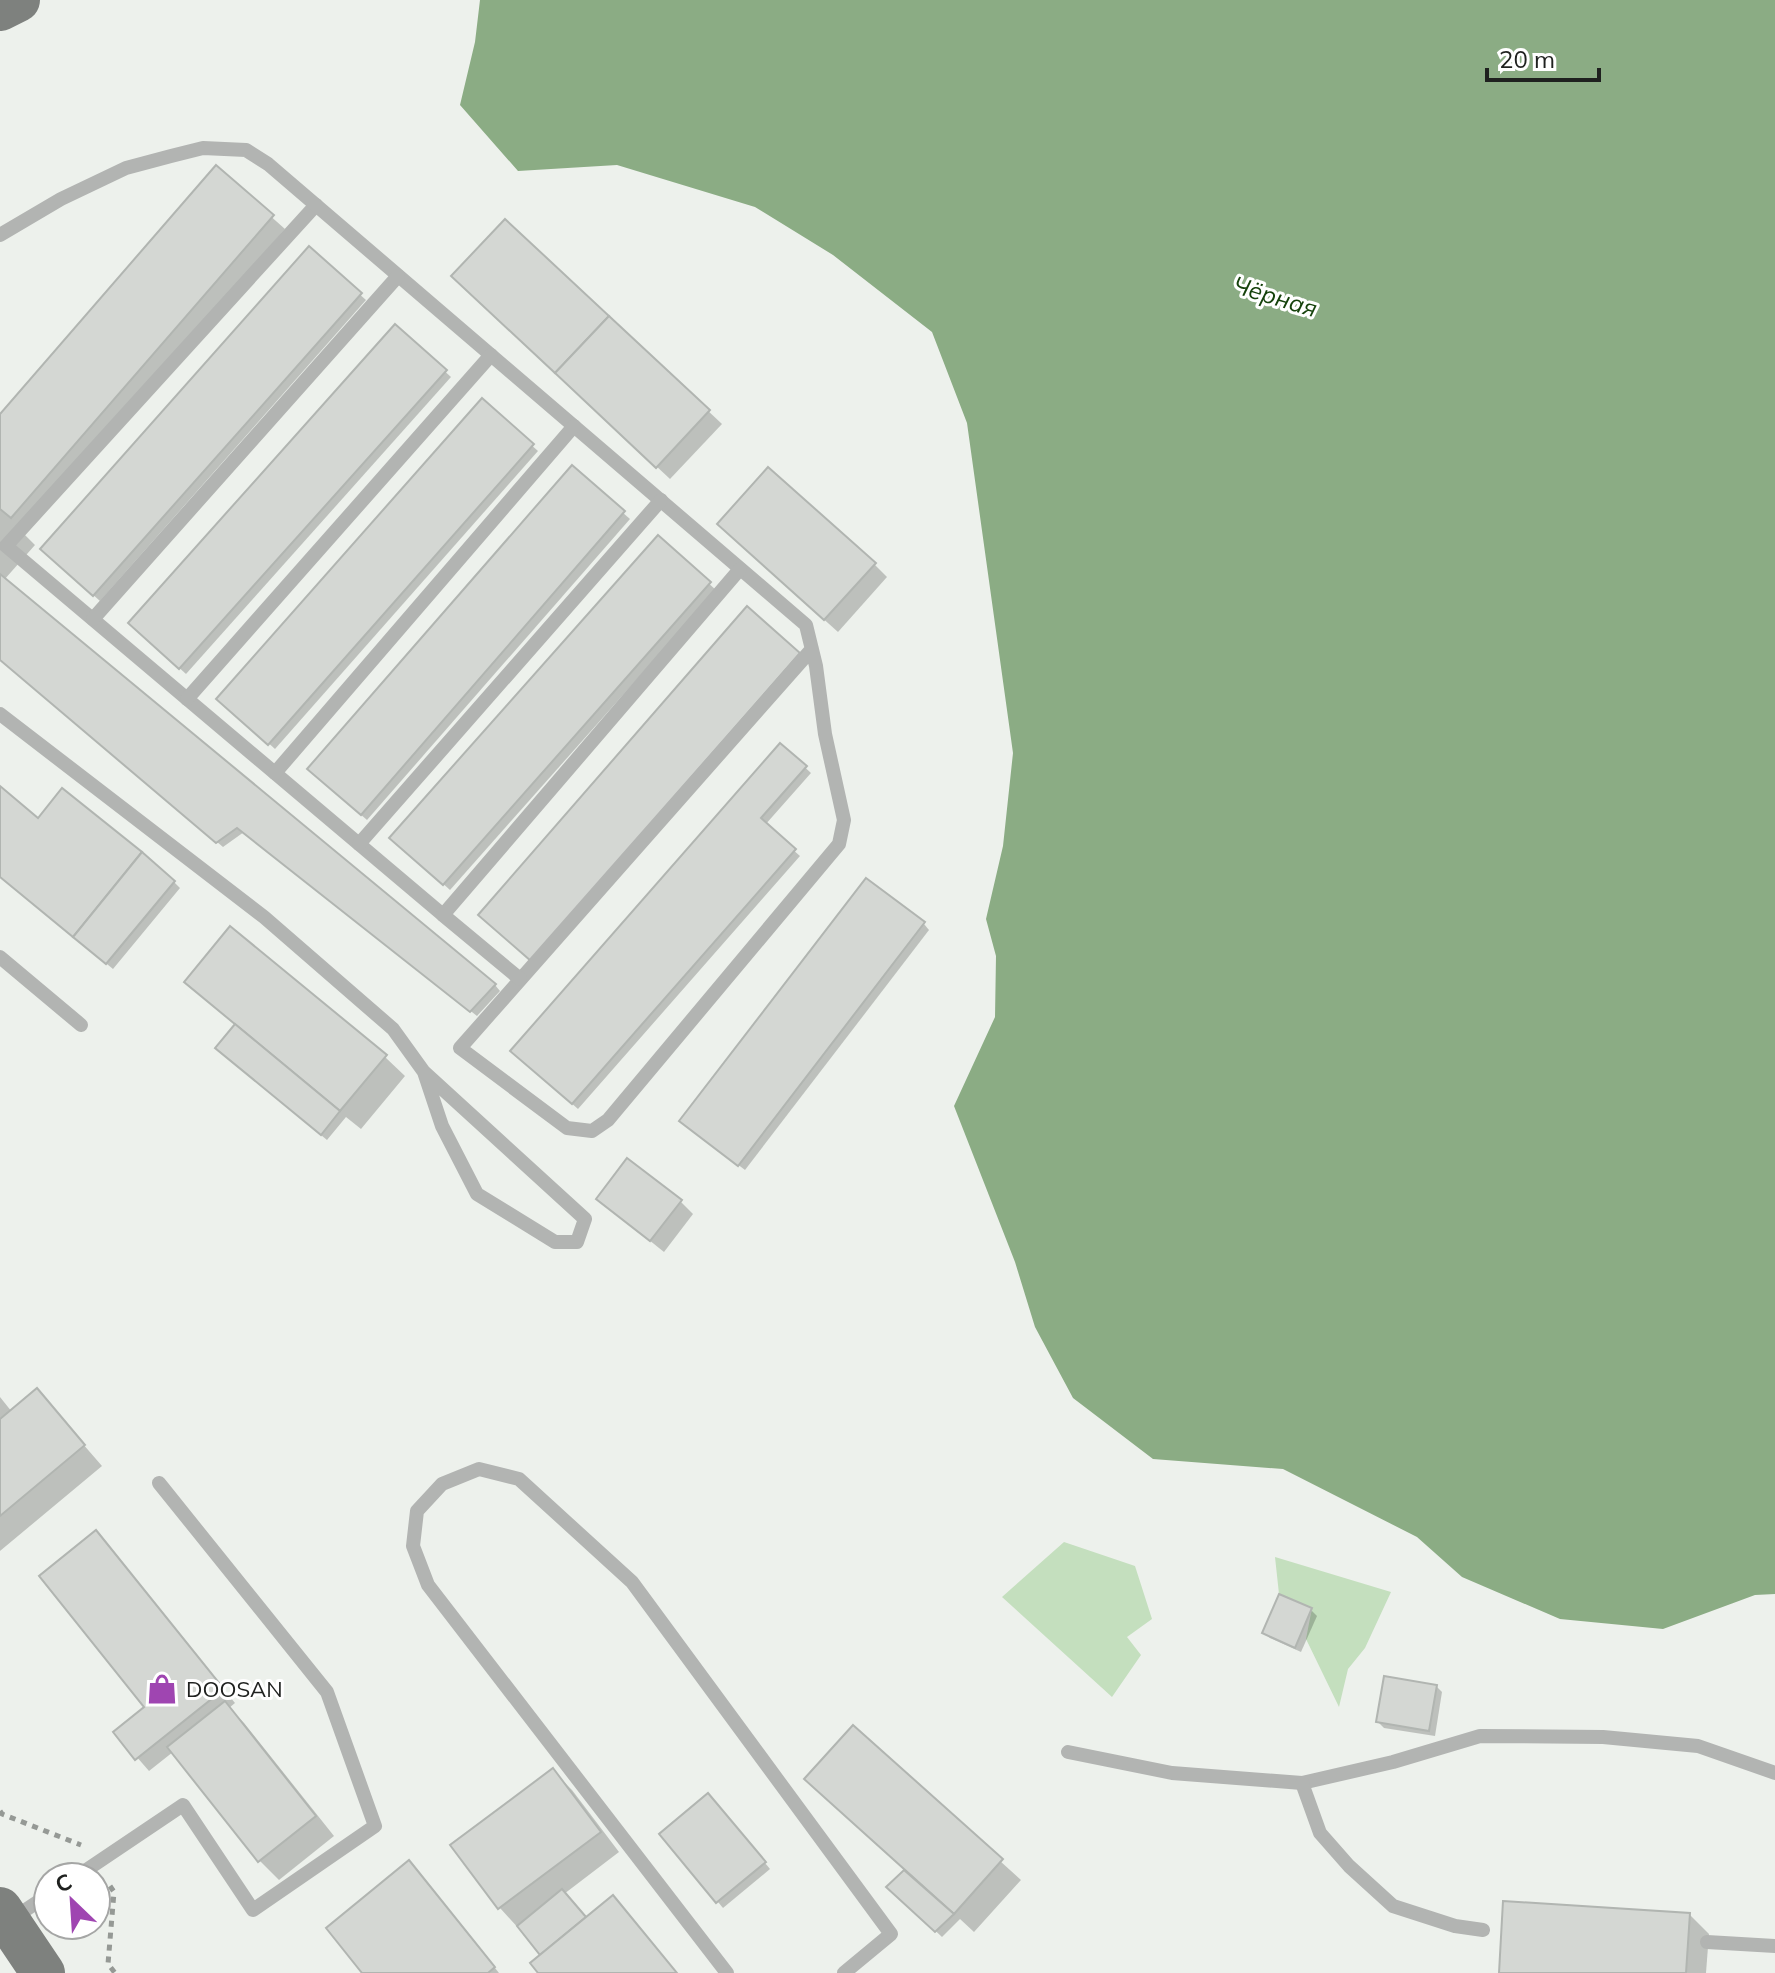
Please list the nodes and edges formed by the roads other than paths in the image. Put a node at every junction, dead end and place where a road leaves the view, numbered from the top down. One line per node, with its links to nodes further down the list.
1 (18, 0): 2 (main road)
2 (0, 9)
3 (316, 205): 4 (lane); 5 (lane); 10 (lane)
4 (0, 235)
5 (398, 276): 6 (lane); 10 (lane)
6 (491, 355): 7 (lane); 12 (lane)
7 (574, 426): 8 (lane); 14 (lane)
8 (661, 500): 9 (lane); 15 (lane)
9 (740, 569): 11 (lane); 16 (lane)
10 (93, 619): 12 (lane)
11 (812, 649): 18 (lane); 18 (lane)
12 (187, 699): 14 (lane)
13 (0, 714): 20 (lane)
14 (275, 773): 15 (lane)
15 (359, 844): 16 (lane)
16 (443, 915): 18 (lane)
17 (0, 957): 19 (lane)
18 (520, 979)
19 (81, 1025)
20 (424, 1072): 20 (lane)
21 (159, 1483): 25 (lane)
22 (1068, 1752): 24 (lane)
23 (1775, 1773): 24 (lane)
24 (1302, 1783): 28 (lane)
25 (100, 1861)
26 (32, 1902): 27 (lane)
27 (4, 1915): 31 (main road)
28 (1483, 1930)
29 (1707, 1942): 30 (lane)
30 (1775, 1946)
31 (43, 1973)
32 (727, 1973): 33 (lane)
33 (844, 1973)

